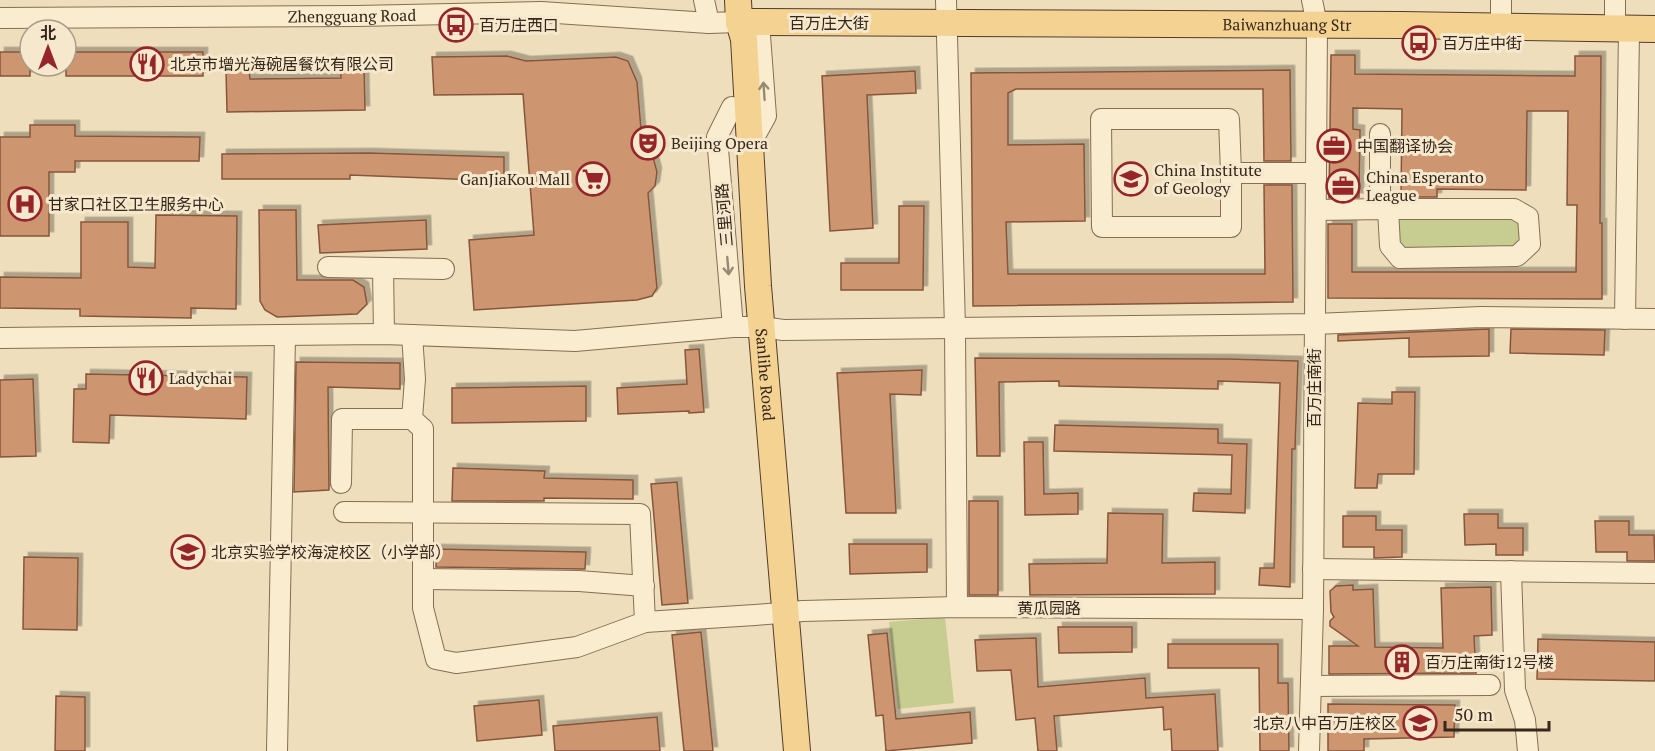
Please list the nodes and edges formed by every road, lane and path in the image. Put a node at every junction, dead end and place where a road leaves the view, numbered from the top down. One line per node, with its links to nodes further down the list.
1 (704, 0): 8 (street)
2 (1312, 0): 10 (street, 百万庄南街)
3 (1501, 0): 11 (street)
4 (1615, 0): 12 (street)
5 (204, 8): 6 (street, Zhengguang Road); 9 (street, Zhengguang Road)
6 (356, 8): 8 (street, Zhengguang Road)
7 (946, 11): 8 (main road, Baiwanzhuang Str); 10 (main road, Baiwanzhuang Str); 26 (street)
8 (732, 15): 25 (main road, Sanlihe Road, one-way to 25); 25 (main road, Sanlihe Road, one-way to 8)
9 (0, 18)
10 (1317, 25): 11 (main road, Baiwanzhuang Str); 16 (street, 百万庄南街)
11 (1501, 27): 12 (main road, Baiwanzhuang Str)
12 (1622, 29): 13 (main road, Baiwanzhuang Str); 22 (street)
13 (1655, 29)
14 (1380, 134): 17 (street)
15 (1231, 173): 15 (street); 16 (street)
16 (1316, 173): 18 (street, 百万庄南街)
17 (1388, 209): 17 (street); 18 (street)
18 (1316, 210): 24 (street, 百万庄南街)
19 (328, 267): 20 (street)
20 (383, 269): 21 (street); 27 (street)
21 (444, 269)
22 (1625, 319): 23 (street); 24 (street)
23 (1655, 319)
24 (1315, 324): 26 (street); 35 (street, 百万庄南街)
25 (749, 327): 26 (street); 28 (street); 42 (main road, Sanlihe Road)
26 (955, 328): 40 (street)
27 (384, 334): 28 (street); 29 (street)
28 (412, 335): 31 (street)
29 (285, 336): 30 (street); 46 (street)
30 (0, 338)
31 (412, 419): 32 (street); 34 (street)
32 (341, 483)
33 (344, 512): 34 (street)
34 (423, 512): 38 (street); 39 (street)
35 (1313, 569): 36 (street); 41 (street, 百万庄南街)
36 (1511, 571): 37 (street); 50 (street)
37 (1655, 573)
38 (423, 579): 39 (street); 43 (street, 黄瓜园路)
39 (644, 586): 43 (street)
40 (957, 607): 41 (street, 黄瓜园路); 42 (street, 黄瓜园路)
41 (1313, 609): 45 (street, 百万庄南街)
42 (778, 613): 43 (street, 黄瓜园路); 47 (main road, Sanlihe Road); 48 (main road, Sanlihe Road)
43 (645, 622)
44 (1490, 685): 45 (street)
45 (1311, 686): 49 (street, 百万庄南街)
46 (277, 751)
47 (782, 751)
48 (797, 751)
49 (1309, 751)
50 (1528, 751)

